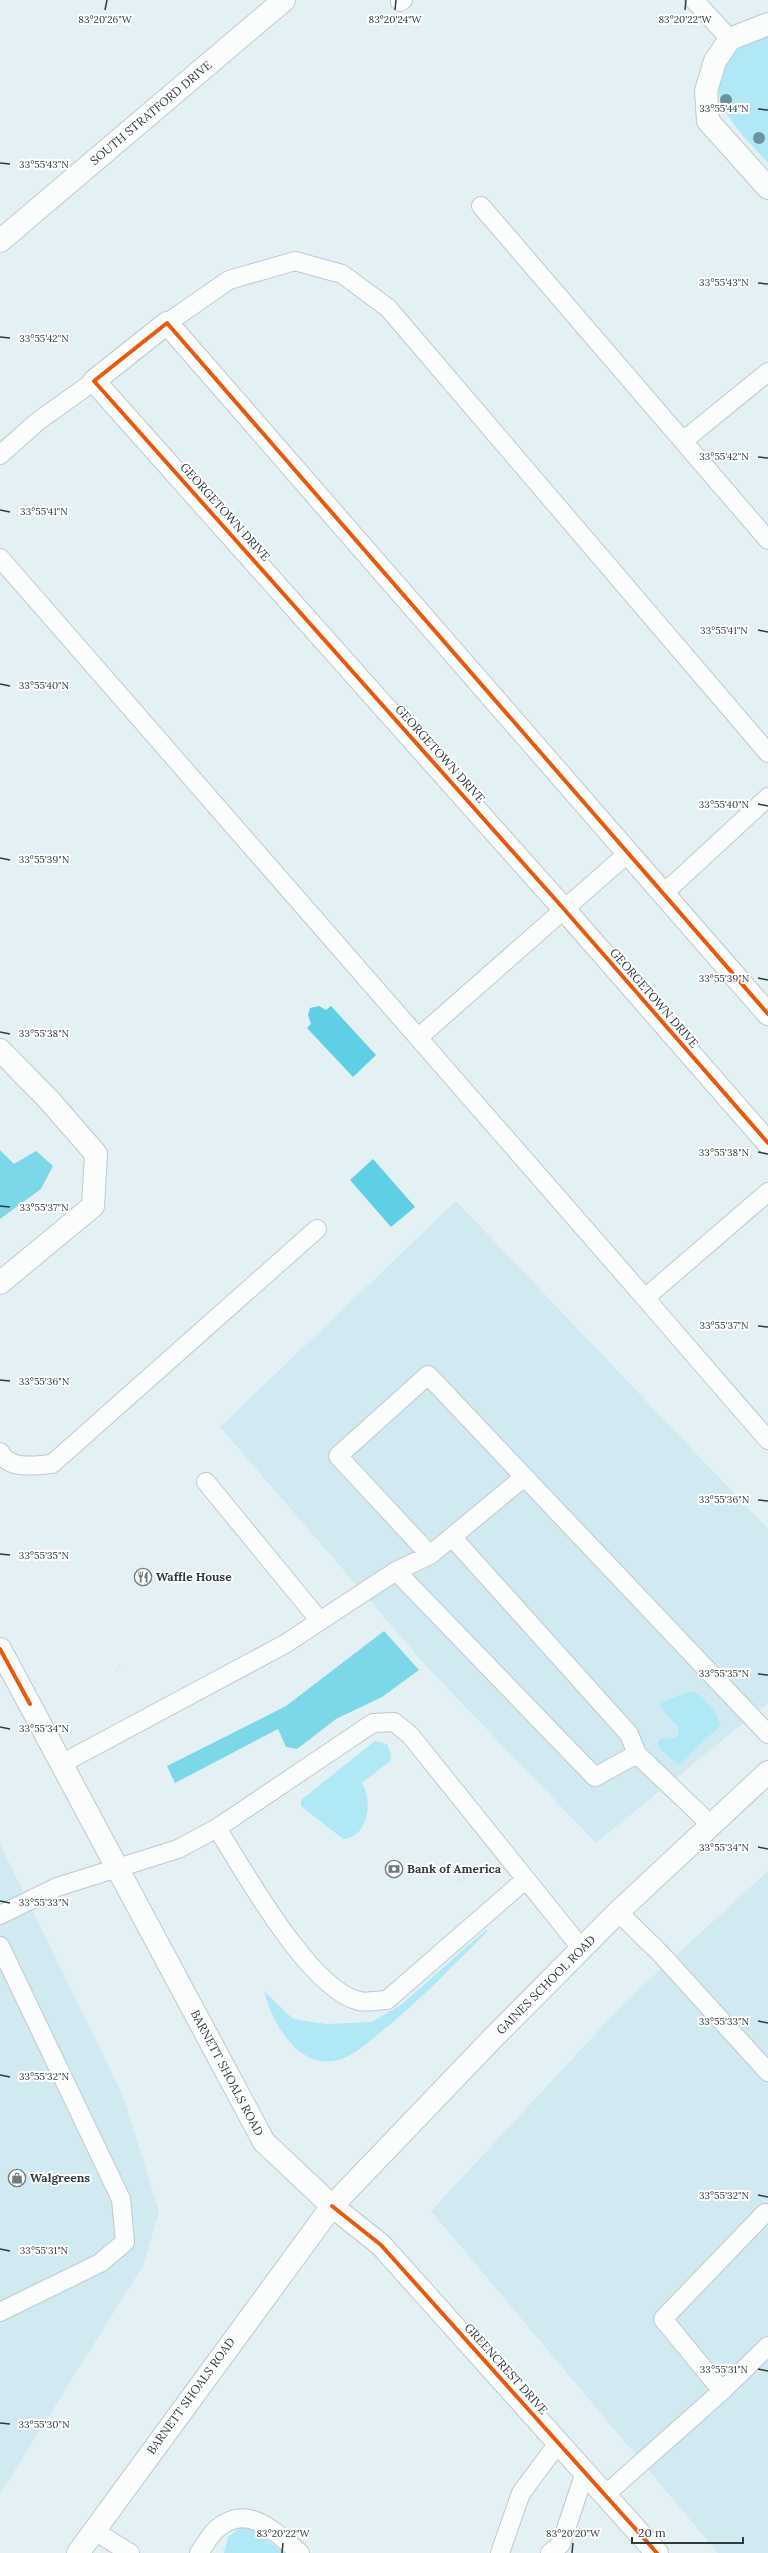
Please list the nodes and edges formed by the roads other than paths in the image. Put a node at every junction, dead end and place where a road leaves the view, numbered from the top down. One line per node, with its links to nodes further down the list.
1 (284, 0): 7 (street, SOUTH STRATFORD DRIVE)
2 (694, 0): 4 (lane)
3 (768, 24): 4 (street)
4 (730, 39): 5 (street)
5 (768, 188)
6 (481, 206): 11 (lane)
7 (0, 241)
8 (167, 323): 10 (street); 15 (lane); 17 (street)
9 (768, 372): 11 (lane)
10 (94, 381): 12 (lane); 19 (street, GEORGETOWN DRIVE)
11 (683, 441): 13 (lane)
12 (0, 455)
13 (768, 540)
14 (0, 558): 21 (lane)
15 (768, 752)
16 (768, 797): 18 (lane)
17 (627, 854): 18 (street); 19 (lane)
18 (663, 894): 20 (street)
19 (563, 908): 21 (lane); 23 (street, GEORGETOWN DRIVE)
20 (768, 1014)
21 (420, 1037): 27 (lane)
22 (0, 1050): 26 (street)
23 (768, 1143)
24 (768, 1192): 27 (lane)
25 (318, 1230): 29 (lane)
26 (0, 1284)
27 (645, 1298): 28 (lane)
28 (768, 1440)
29 (0, 1452)
30 (523, 1478): 32 (lane); 33 (lane); 37 (lane)
31 (206, 1482): 35 (lane)
32 (452, 1537): 33 (lane); 38 (lane)
33 (430, 1555): 34 (lane)
34 (396, 1571): 35 (lane); 38 (lane)
35 (320, 1621): 39 (lane)
36 (1, 1652): 39 (street, BARNETT SHOALS ROAD)
37 (768, 1734)
38 (637, 1754): 41 (lane)
39 (63, 1763): 43 (street, BARNETT SHOALS ROAD)
40 (768, 1772): 41 (street, GAINES SCHOOL ROAD)
41 (710, 1824): 45 (street, GAINES SCHOOL ROAD)
42 (217, 1828): 43 (lane); 44 (lane); 44 (lane)
43 (116, 1867): 46 (lane); 50 (street, BARNETT SHOALS ROAD)
44 (526, 1880): 48 (lane)
45 (618, 1912): 48 (street, GAINES SCHOOL ROAD); 49 (lane)
46 (0, 1915)
47 (0, 1946): 52 (lane)
48 (582, 1949): 50 (street, GAINES SCHOOL ROAD)
49 (768, 2072)
50 (332, 2206): 55 (street, GREENCREST DRIVE); 58 (street, BARNETT SHOALS ROAD)
51 (765, 2213): 54 (lane)
52 (0, 2312)
53 (768, 2346): 54 (lane)
54 (722, 2391): 57 (lane)
55 (559, 2442): 56 (street, GREENCREST DRIVE); 63 (lane)
56 (585, 2472): 57 (street, GREENCREST DRIVE); 64 (lane)
57 (606, 2494): 65 (street, GREENCREST DRIVE)
58 (93, 2530): 59 (street, BARNETT SHOALS ROAD); 60 (lane)
59 (78, 2553)
60 (130, 2553)
61 (199, 2553): 62 (lane)
62 (300, 2553)
63 (500, 2553)
64 (550, 2553)
65 (657, 2553)

